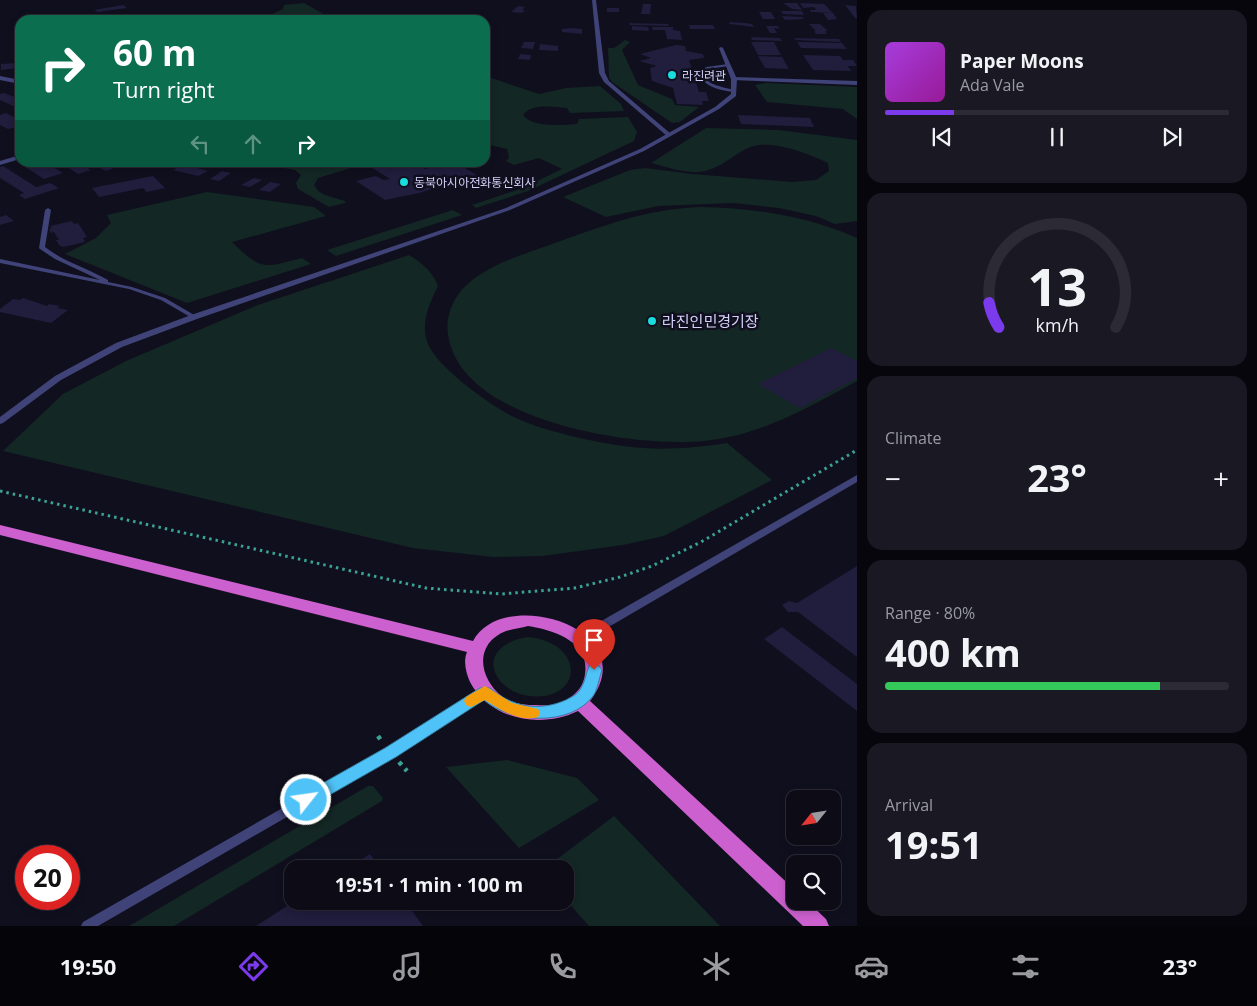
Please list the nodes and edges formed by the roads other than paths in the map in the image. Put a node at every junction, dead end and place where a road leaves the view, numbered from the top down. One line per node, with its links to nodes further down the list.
1 (594, 0): 9 (street)
2 (721, 48): 3 (street)
3 (728, 65): 5 (street); 8 (lane)
4 (0, 78): 6 (street)
5 (734, 79): 7 (street); 8 (street)
6 (15, 81)
7 (857, 83)
8 (734, 91): 9 (street)
9 (669, 135): 15 (street)
10 (15, 158): 11 (street)
11 (0, 163)
12 (48, 210): 14 (lane)
13 (0, 261): 14 (lane)
14 (112, 284): 15 (lane)
15 (194, 317): 16 (street)
16 (0, 421)
17 (857, 478): 19 (street)
18 (0, 530): 20 (highway)
19 (579, 639): 20 (highway); 22 (highway)
20 (476, 648): 21 (highway)
21 (485, 692): 22 (highway); 23 (lane)
22 (579, 701): 24 (highway)
23 (87, 926)
24 (818, 926)

